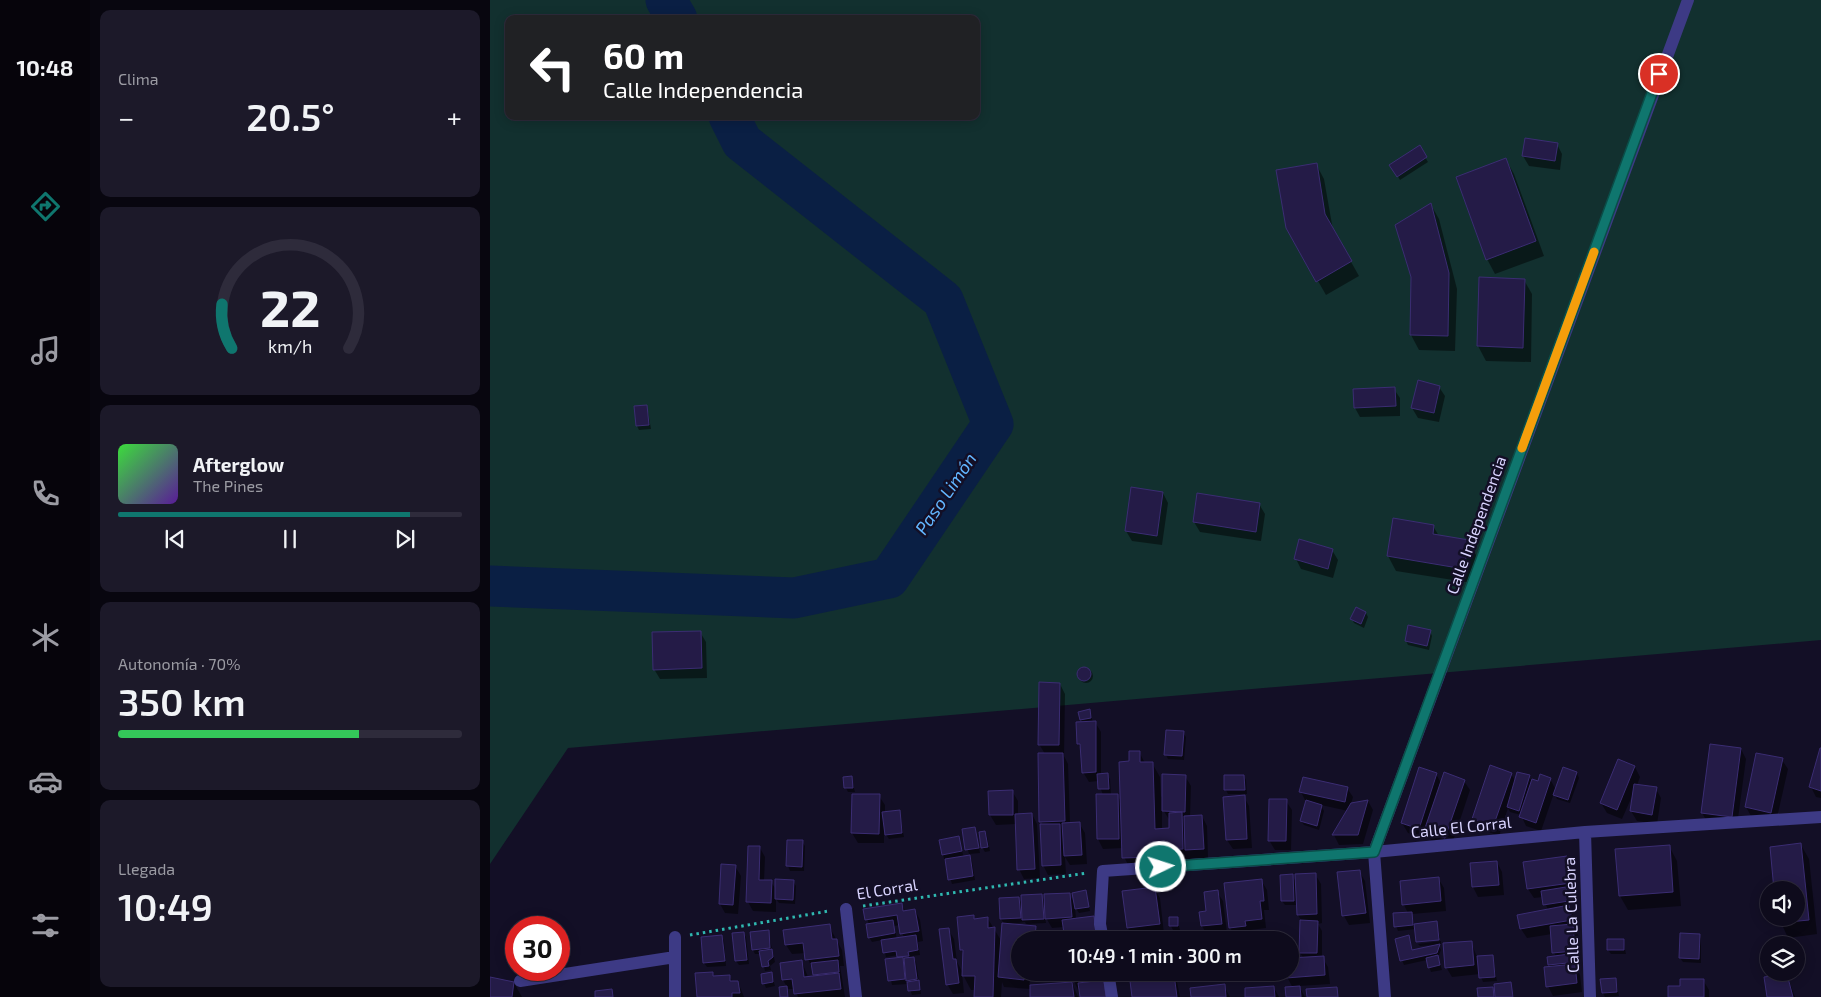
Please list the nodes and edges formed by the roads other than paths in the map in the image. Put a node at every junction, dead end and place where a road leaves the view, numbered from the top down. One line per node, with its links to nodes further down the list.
1 (1688, 0): 4 (street, Calle Independencia)
2 (1821, 817): 3 (street, Calle El Corral)
3 (1585, 832): 4 (street, Calle El Corral); 15 (street, Calle La Culebra)
4 (1374, 852): 6 (street, Calle El Corral); 14 (street, Calle Independencia)
5 (846, 909): 12 (street)
6 (1101, 931)
7 (675, 937): 8 (street)
8 (675, 957): 9 (street); 11 (street)
9 (570, 973)
10 (1109, 981): 13 (street)
11 (675, 997)
12 (856, 997)
13 (1112, 997)
14 (1385, 997)
15 (1590, 997)

